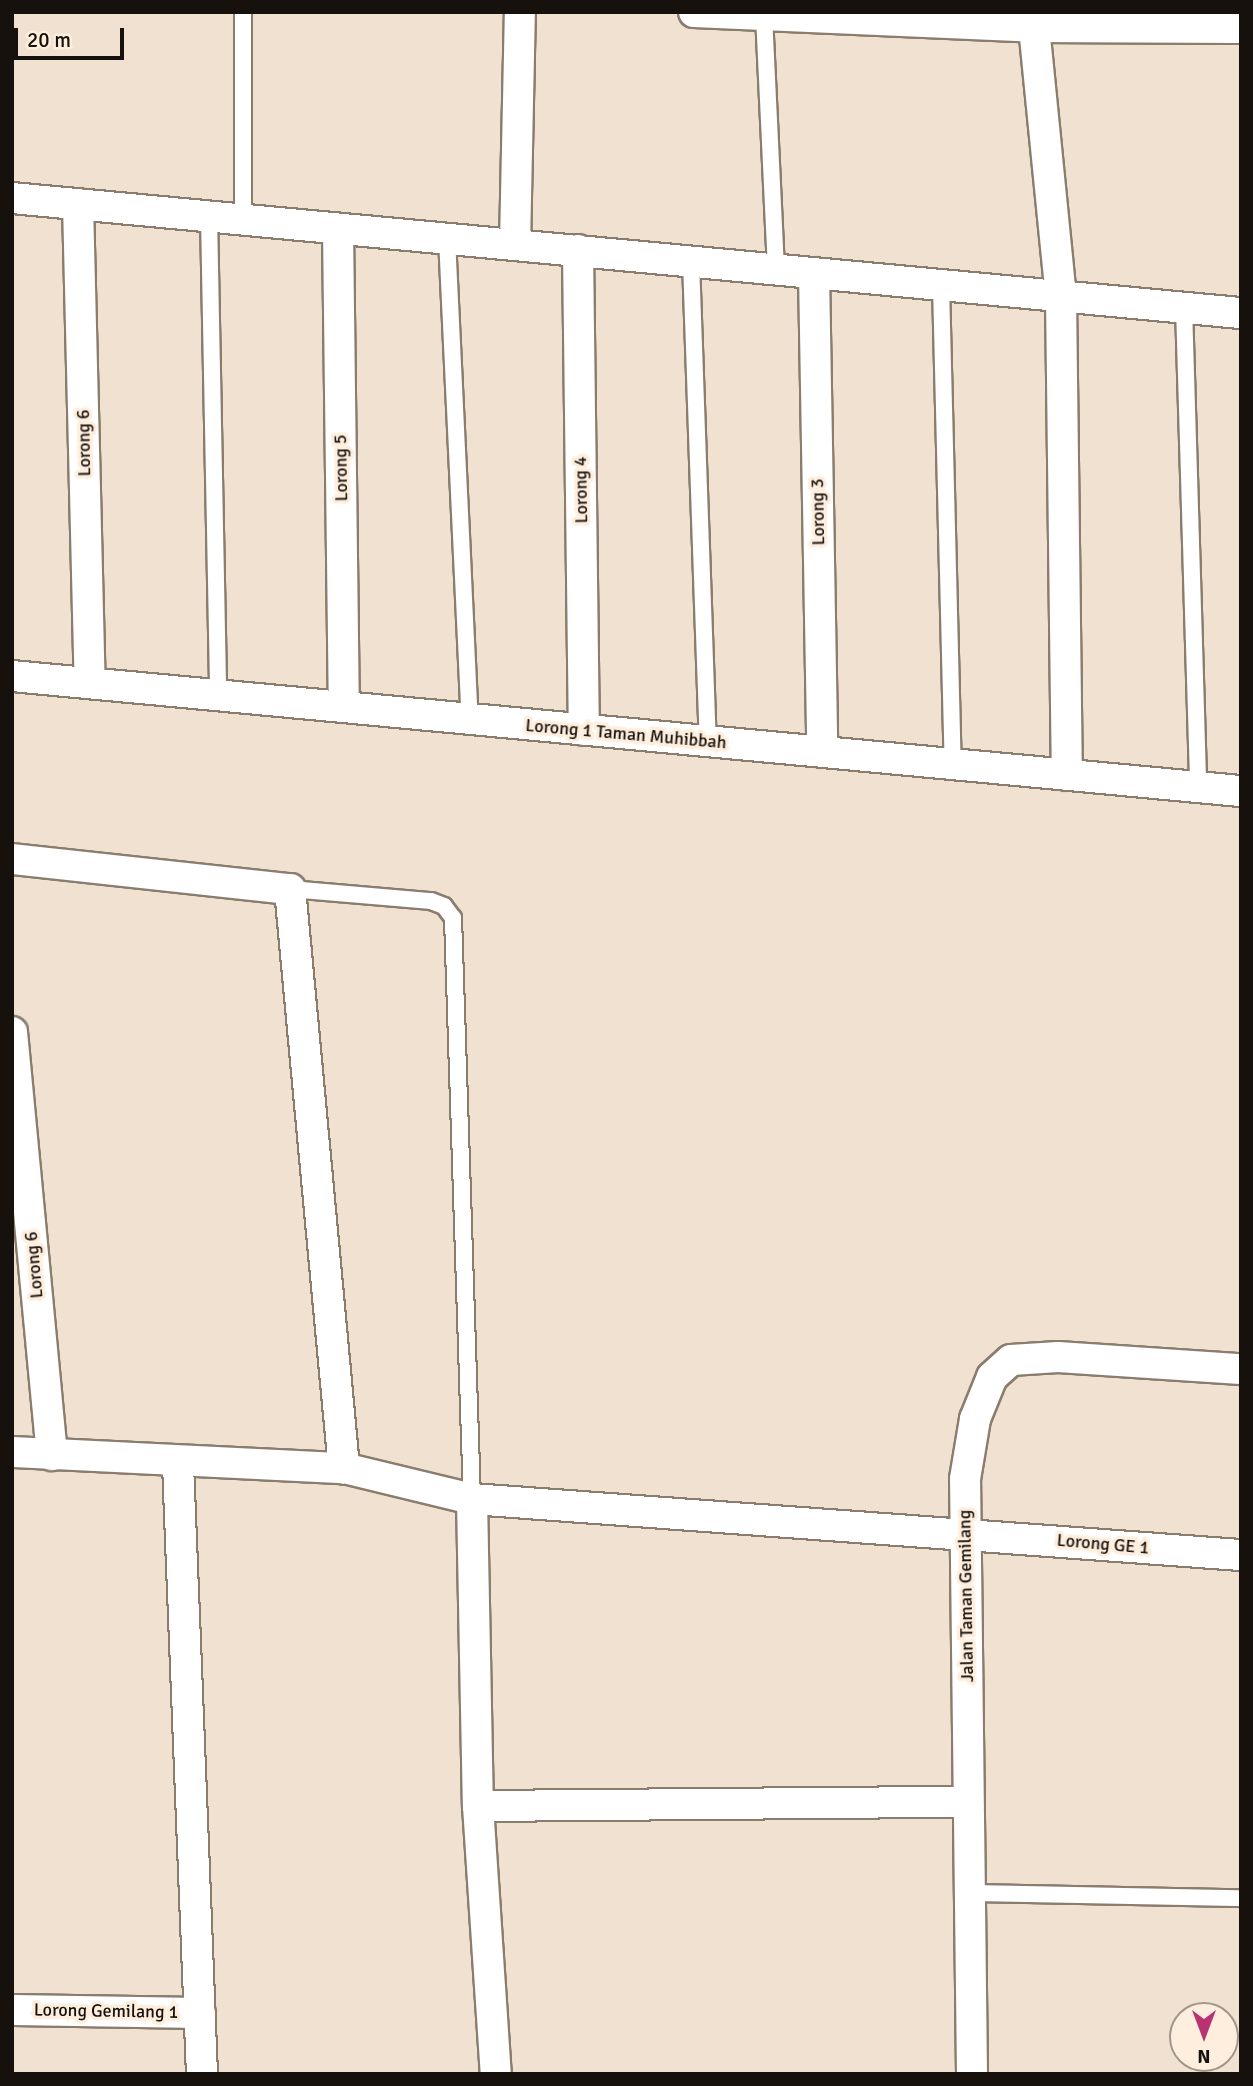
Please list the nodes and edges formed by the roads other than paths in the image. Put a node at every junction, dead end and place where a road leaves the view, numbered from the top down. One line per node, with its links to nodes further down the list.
1 (243, 12): 10 (lane)
2 (520, 12): 13 (street)
3 (694, 12): 4 (street)
4 (764, 15): 5 (street); 16 (lane)
5 (1034, 27): 6 (street); 19 (street)
6 (1241, 29)
7 (12, 198): 8 (street)
8 (78, 204): 9 (street); 23 (street, Lorong 6)
9 (209, 216): 10 (street); 24 (lane)
10 (243, 219): 11 (street)
11 (338, 229): 12 (street); 25 (street, Lorong 5)
12 (447, 238): 13 (street); 26 (lane)
13 (516, 245): 14 (street)
14 (578, 250): 15 (street); 27 (street, Lorong 4)
15 (691, 261): 16 (street); 28 (lane)
16 (776, 269): 17 (street)
17 (814, 273): 18 (street); 29 (street, Lorong 3)
18 (941, 285): 19 (street); 30 (lane)
19 (1061, 296): 20 (street); 31 (street)
20 (1184, 307): 21 (street); 32 (lane)
21 (1241, 313)
22 (12, 676): 23 (street, Lorong 1 Taman Muhibbah)
23 (90, 683): 24 (street, Lorong 1 Taman Muhibbah)
24 (219, 695): 25 (street, Lorong 1 Taman Muhibbah)
25 (344, 707): 26 (street, Lorong 1 Taman Muhibbah)
26 (470, 719): 27 (street, Lorong 1 Taman Muhibbah)
27 (584, 730): 28 (street, Lorong 1 Taman Muhibbah)
28 (708, 741): 29 (street, Lorong 1 Taman Muhibbah)
29 (822, 752): 30 (street, Lorong 1 Taman Muhibbah)
30 (953, 764): 31 (street, Lorong 1 Taman Muhibbah)
31 (1067, 775): 32 (street, Lorong 1 Taman Muhibbah)
32 (1198, 787): 33 (street, Lorong 1 Taman Muhibbah)
33 (1241, 791)
34 (12, 859): 35 (street)
35 (290, 889): 42 (street); 43 (lane)
36 (12, 1032): 37 (street, Lorong 6)
37 (14, 1077): 40 (street, Lorong 6)
38 (1241, 1369): 44 (street, Jalan Taman Gemilang)
39 (12, 1452): 40 (street, Lorong GE 1)
40 (52, 1455): 41 (street, Lorong GE 1)
41 (178, 1464): 42 (street, Lorong GE 1); 51 (street)
42 (344, 1468): 43 (street, Lorong GE 1)
43 (472, 1499): 44 (street, Lorong GE 1); 47 (street)
44 (966, 1533): 45 (street, Lorong GE 1); 46 (street, Jalan Taman Gemilang)
45 (1241, 1555)
46 (968, 1802): 47 (street); 48 (street, Jalan Taman Gemilang)
47 (478, 1806): 53 (street)
48 (969, 1893): 49 (lane); 54 (street, Jalan Taman Gemilang)
49 (1241, 1898)
50 (12, 2010): 51 (street, Lorong Gemilang 1)
51 (200, 2012): 52 (street)
52 (202, 2074)
53 (496, 2074)
54 (971, 2074)

